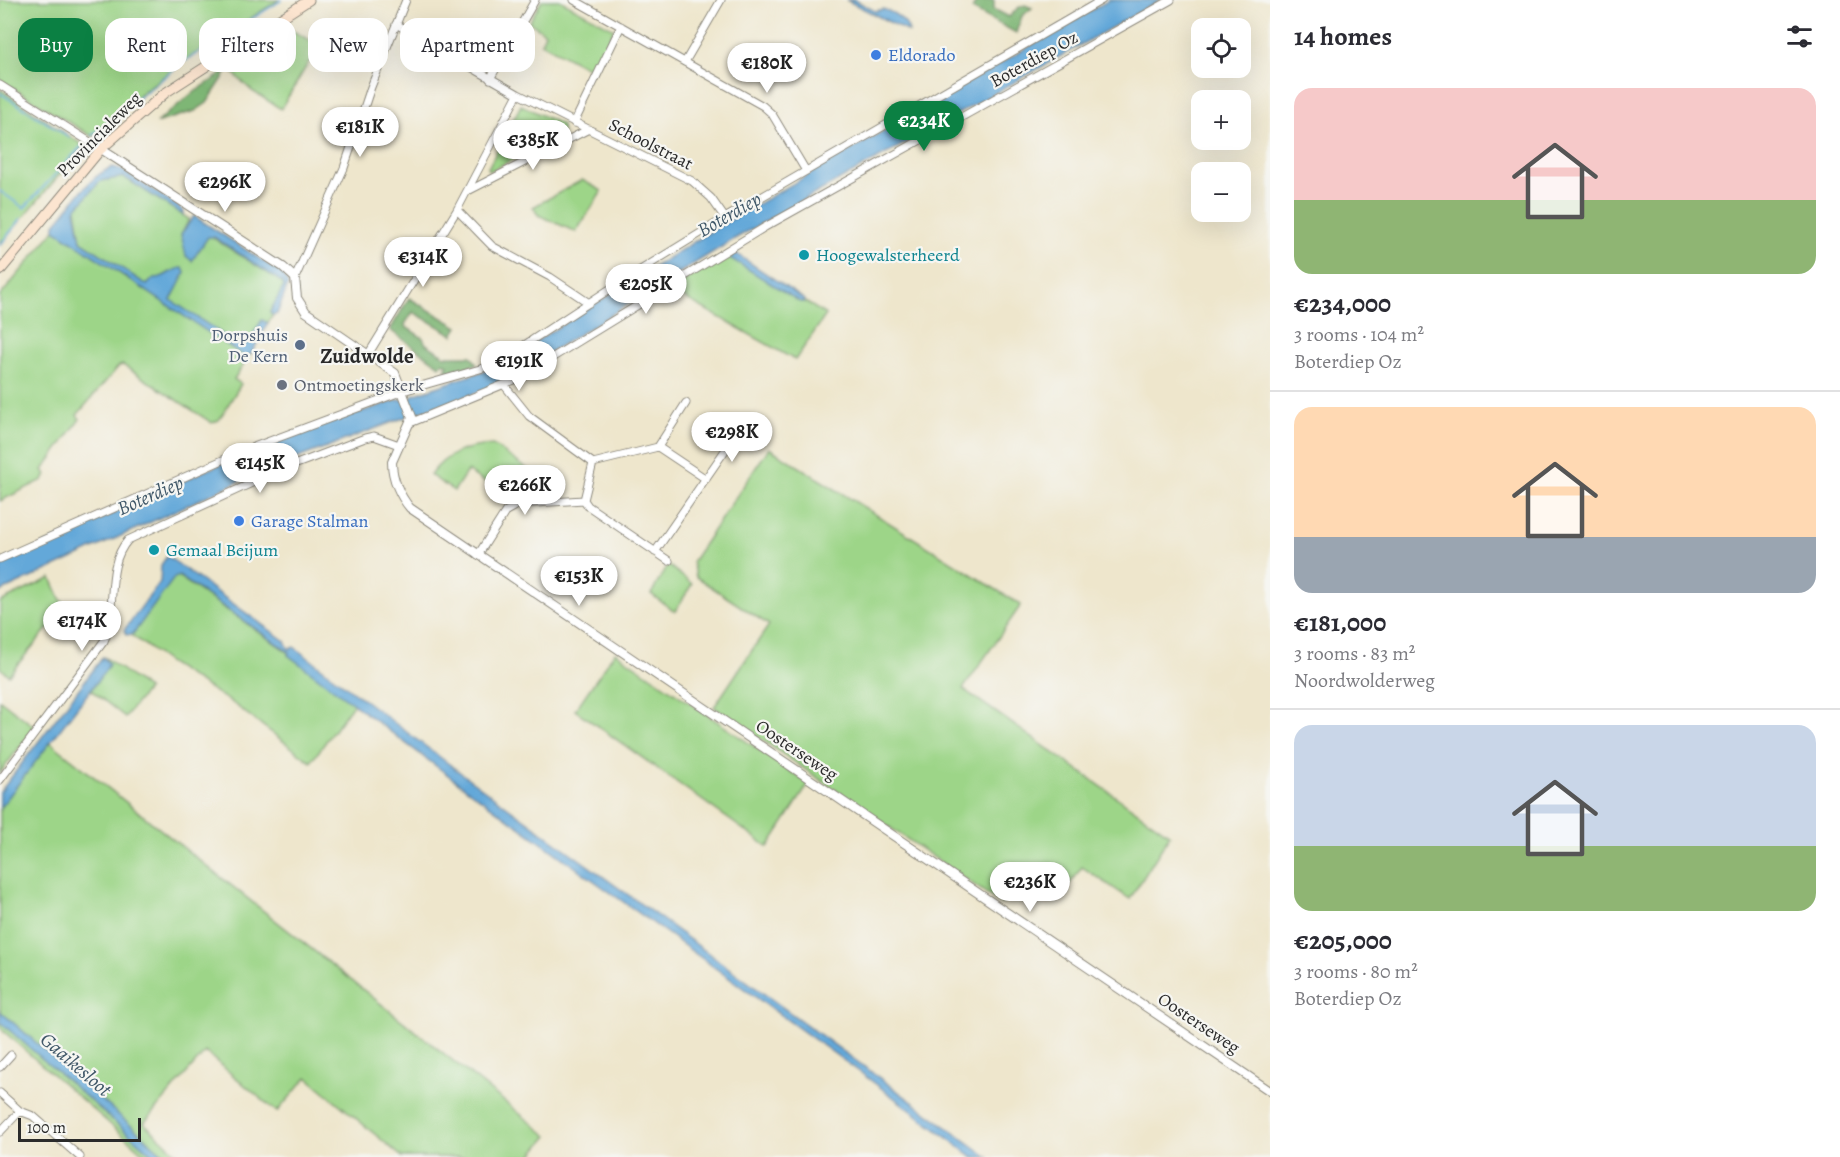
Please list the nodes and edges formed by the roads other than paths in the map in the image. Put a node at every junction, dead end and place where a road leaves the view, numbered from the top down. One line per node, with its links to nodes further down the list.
1 (309, 0): 16 (main road, Provincialeweg)
2 (406, 0): 8 (street)
3 (535, 0): 11 (street)
4 (574, 0): 9 (street)
5 (721, 0): 10 (street)
6 (1102, 0): 17 (street)
7 (1171, 0): 25 (street, Boterdiep Oz)
8 (396, 24): 11 (street, Schoolstraat); 22 (street)
9 (621, 26): 10 (street); 14 (street)
10 (685, 62): 17 (street)
11 (490, 79): 13 (street, Schoolstraat)
12 (0, 85): 16 (street)
13 (518, 94): 14 (street, Schoolstraat); 18 (street)
14 (574, 123): 15 (street, Schoolstraat)
15 (589, 129): 18 (street); 20 (street, Schoolstraat)
16 (101, 150): 21 (main road, Provincialeweg); 22 (street)
17 (806, 171): 20 (street)
18 (467, 191): 19 (street)
19 (457, 210): 23 (street); 24 (street)
20 (725, 218): 23 (street)
21 (0, 271)
22 (295, 278): 24 (street)
23 (589, 303): 26 (street)
24 (369, 353): 26 (street)
25 (505, 386): 28 (street, Boterdiep Oz); 32 (street)
26 (404, 393): 28 (street); 37 (street)
27 (686, 403): 31 (street)
28 (411, 420): 30 (street, Oosterseweg)
29 (737, 433): 33 (street)
30 (399, 445): 36 (street, Oosterseweg); 39 (street)
31 (658, 447): 32 (street); 33 (street)
32 (593, 463): 34 (street)
33 (706, 479): 35 (street)
34 (584, 500): 35 (street); 36 (street)
35 (655, 552): 38 (street)
36 (478, 555): 42 (street, Oosterseweg)
37 (0, 559)
38 (669, 561)
39 (0, 780)
40 (10, 1055): 41 (street)
41 (0, 1067)
42 (1270, 1091)
43 (0, 1093): 44 (street)
44 (20, 1111): 45 (street); 46 (street)
45 (0, 1132)
46 (80, 1157)

